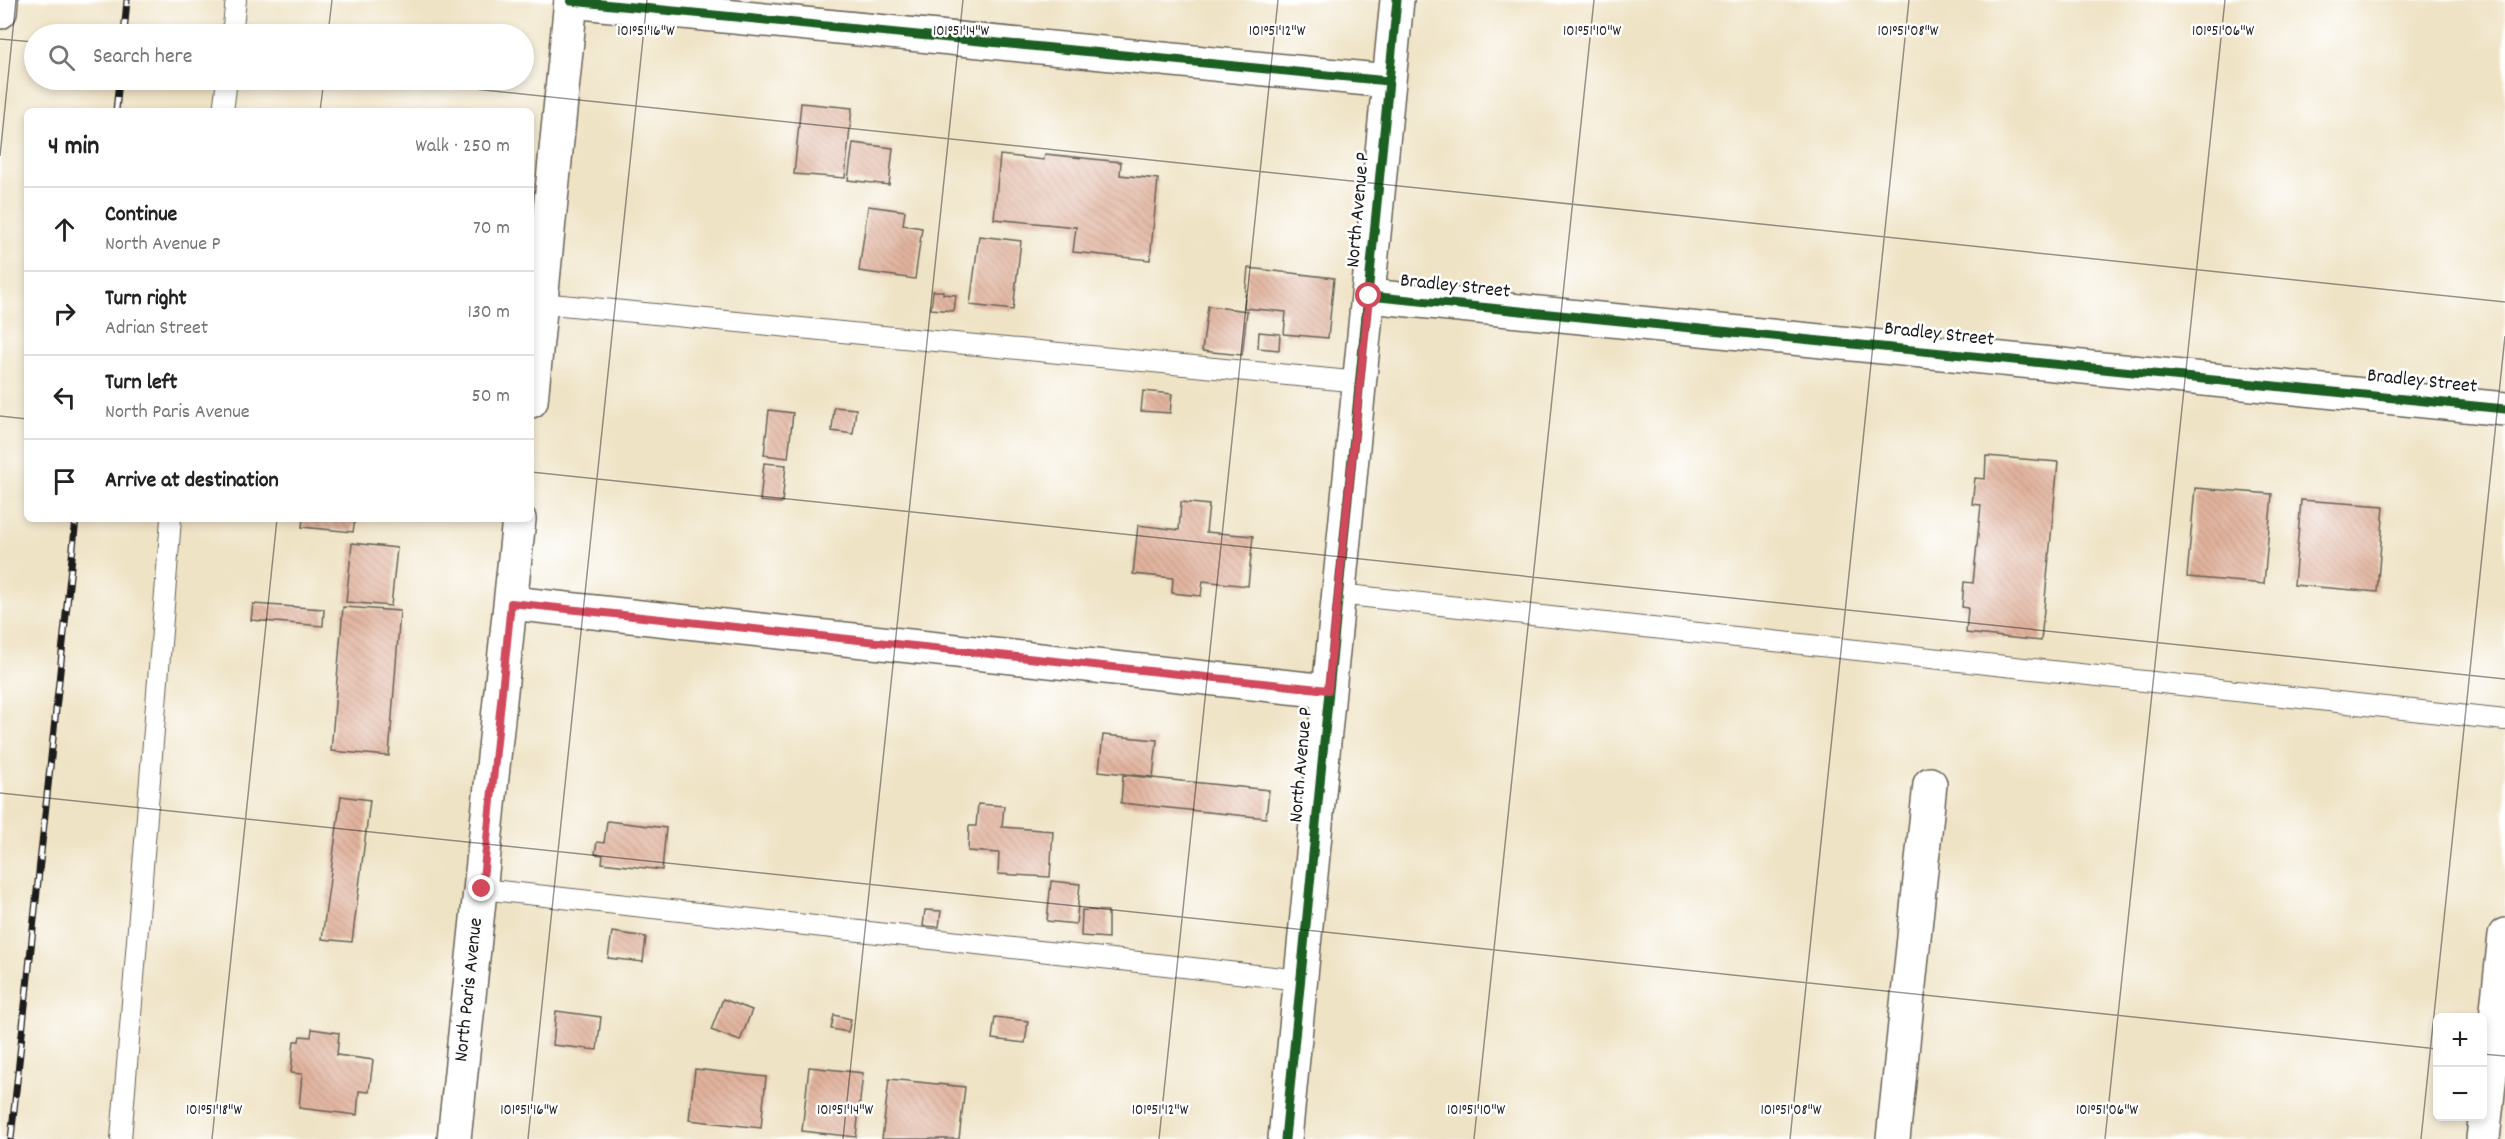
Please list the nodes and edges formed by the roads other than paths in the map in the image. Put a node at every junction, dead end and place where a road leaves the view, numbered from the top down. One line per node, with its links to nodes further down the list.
1 (1, 0): 5 (street)
2 (236, 0): 6 (lane)
3 (571, 0): 7 (street); 11 (street)
4 (1397, 0): 7 (street, North Avenue P)
5 (0, 12)
6 (233, 24)
7 (1388, 81): 10 (street, North Avenue P)
8 (226, 90): 9 (lane)
9 (224, 108)
10 (1369, 296): 13 (street, North Avenue P); 14 (street, Bradley Street)
11 (541, 303): 12 (street); 13 (lane)
12 (534, 372)
13 (1360, 382): 17 (street, North Avenue P)
14 (2505, 409)
15 (171, 522): 26 (lane)
16 (519, 522): 18 (street, North Paris Avenue)
17 (1338, 594): 19 (street, North Avenue P); 20 (lane)
18 (511, 603): 19 (street); 22 (street, North Paris Avenue)
19 (1328, 690): 24 (street, North Avenue P)
20 (2505, 720)
21 (1930, 784): 29 (street)
22 (482, 889): 24 (lane); 27 (street, North Paris Avenue)
23 (2505, 936): 25 (street)
24 (1300, 980): 28 (street, North Avenue P)
25 (2499, 1038): 30 (street)
26 (121, 1139)
27 (454, 1139)
28 (1285, 1139)
29 (1893, 1139)
30 (2483, 1139)

